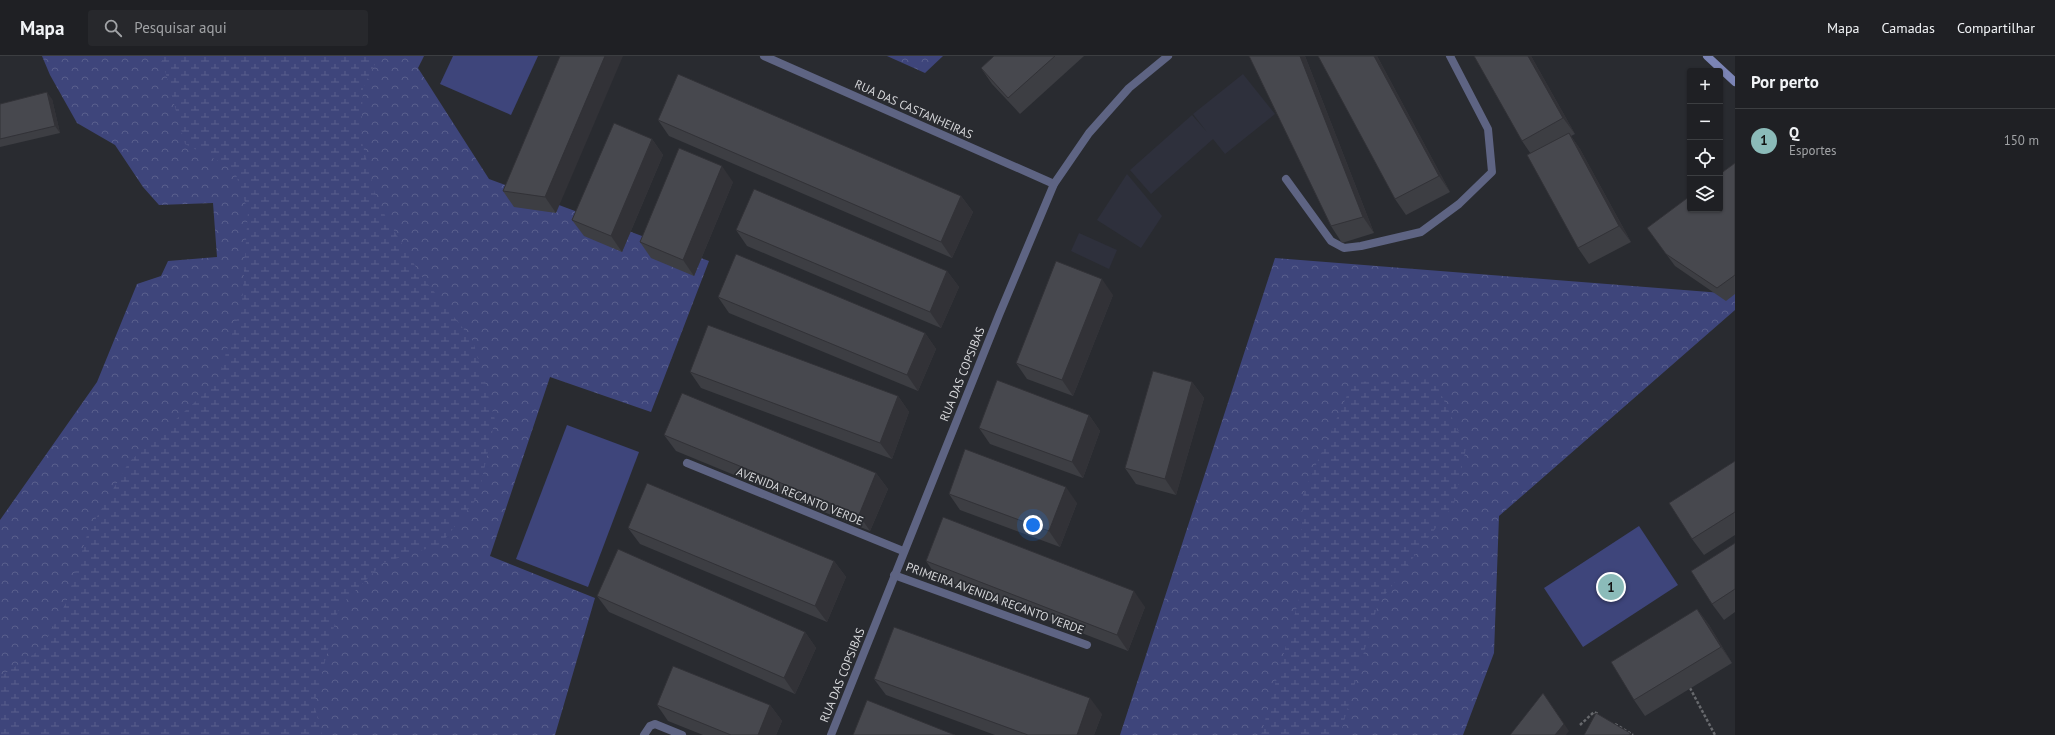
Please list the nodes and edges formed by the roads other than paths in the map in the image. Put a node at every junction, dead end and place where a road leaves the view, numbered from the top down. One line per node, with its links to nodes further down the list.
1 (764, 56): 7 (street, RUA DAS CASTANHEIRAS)
2 (1168, 56): 7 (street, RUA DAS COPSIBAS)
3 (1450, 56): 6 (street)
4 (1707, 56): 5 (main road)
5 (1735, 82)
6 (1286, 179)
7 (1054, 184): 9 (street, RUA DAS COPSIBAS)
8 (688, 462): 9 (street, AVENIDA RECANTO VERDE)
9 (903, 551): 10 (street, RUA DAS COPSIBAS)
10 (894, 575): 11 (street, PRIMEIRA AVENIDA RECANTO VERDE); 14 (street, RUA DAS COPSIBAS)
11 (1087, 645)
12 (644, 735): 13 (street)
13 (682, 735)
14 (831, 735)

